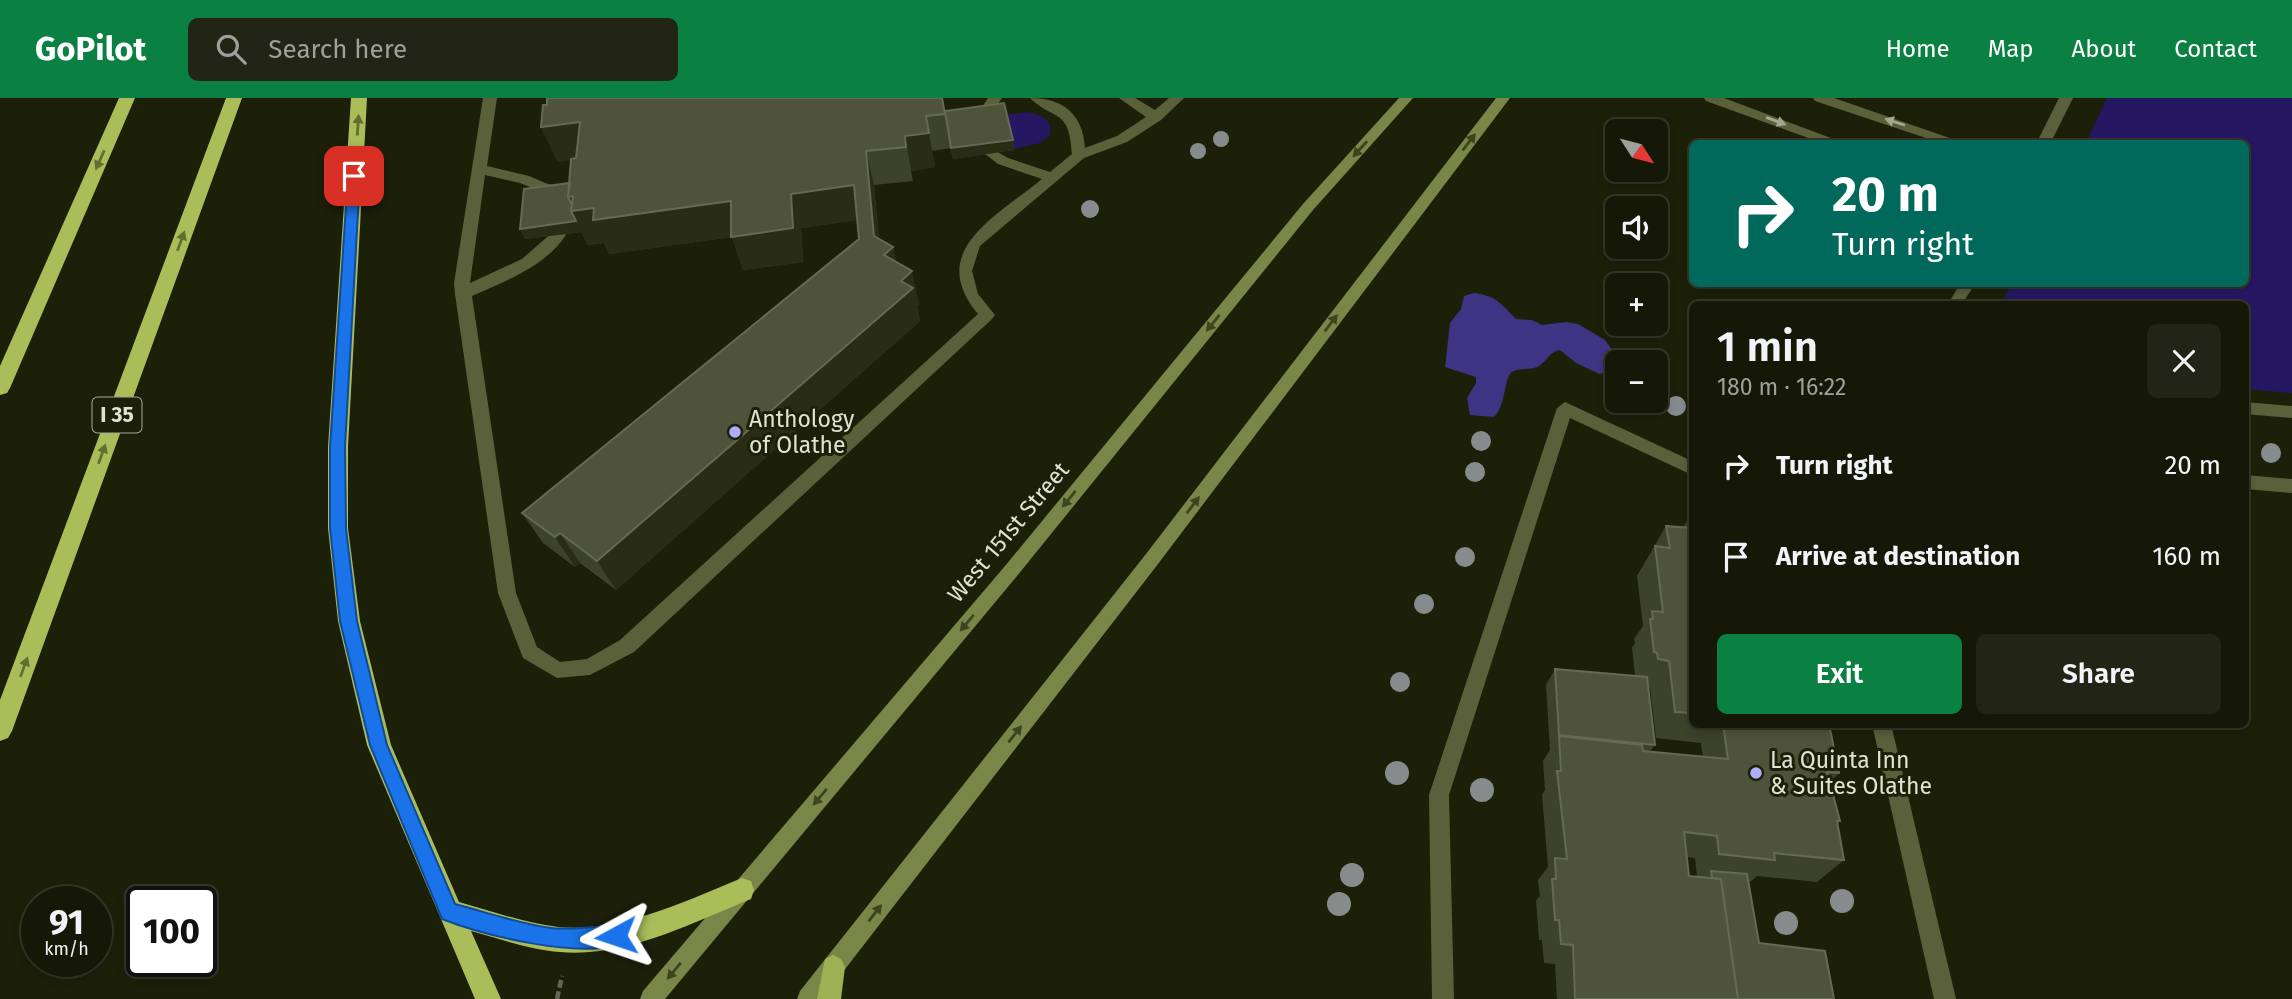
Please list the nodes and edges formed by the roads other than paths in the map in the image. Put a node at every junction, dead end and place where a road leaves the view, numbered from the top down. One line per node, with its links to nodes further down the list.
1 (127, 98): 26 (highway, one-way to 26)
2 (234, 98): 33 (highway, I 35, one-way to 2)
3 (359, 98): 35 (highway, one-way to 3)
4 (490, 98): 21 (street)
5 (995, 98): 14 (street)
6 (1037, 98): 20 (street)
7 (1126, 98): 15 (street)
8 (1177, 98): 15 (street)
9 (1406, 98): 34 (main road, West 151st Street, one-way to 34)
10 (1503, 98): 36 (main road, one-way to 10)
11 (1712, 98): 16 (street, one-way to 16)
12 (1820, 98): 17 (street, one-way to 12)
13 (2066, 98): 18 (street)
14 (983, 116)
15 (1156, 117): 20 (street)
16 (1829, 140)
17 (1948, 140)
18 (2045, 140)
19 (990, 153): 22 (street)
20 (1079, 155): 22 (street)
21 (479, 169): 23 (street); 25 (street)
22 (1051, 177): 25 (street)
23 (562, 195)
24 (559, 235): 25 (street)
25 (463, 294)
26 (0, 388)
27 (2249, 408): 28 (street)
28 (2292, 412)
29 (1689, 467): 41 (street)
30 (2249, 482): 31 (street)
31 (2292, 486)
32 (1882, 728): 42 (street)
33 (0, 732)
34 (742, 890): 35 (highway); 38 (main road, West 151st Street, one-way to 38)
35 (449, 912): 37 (highway)
36 (833, 967): 39 (main road); 40 (highway)
37 (488, 999)
38 (651, 999)
39 (808, 999)
40 (829, 999)
41 (1443, 999)
42 (1945, 999)

